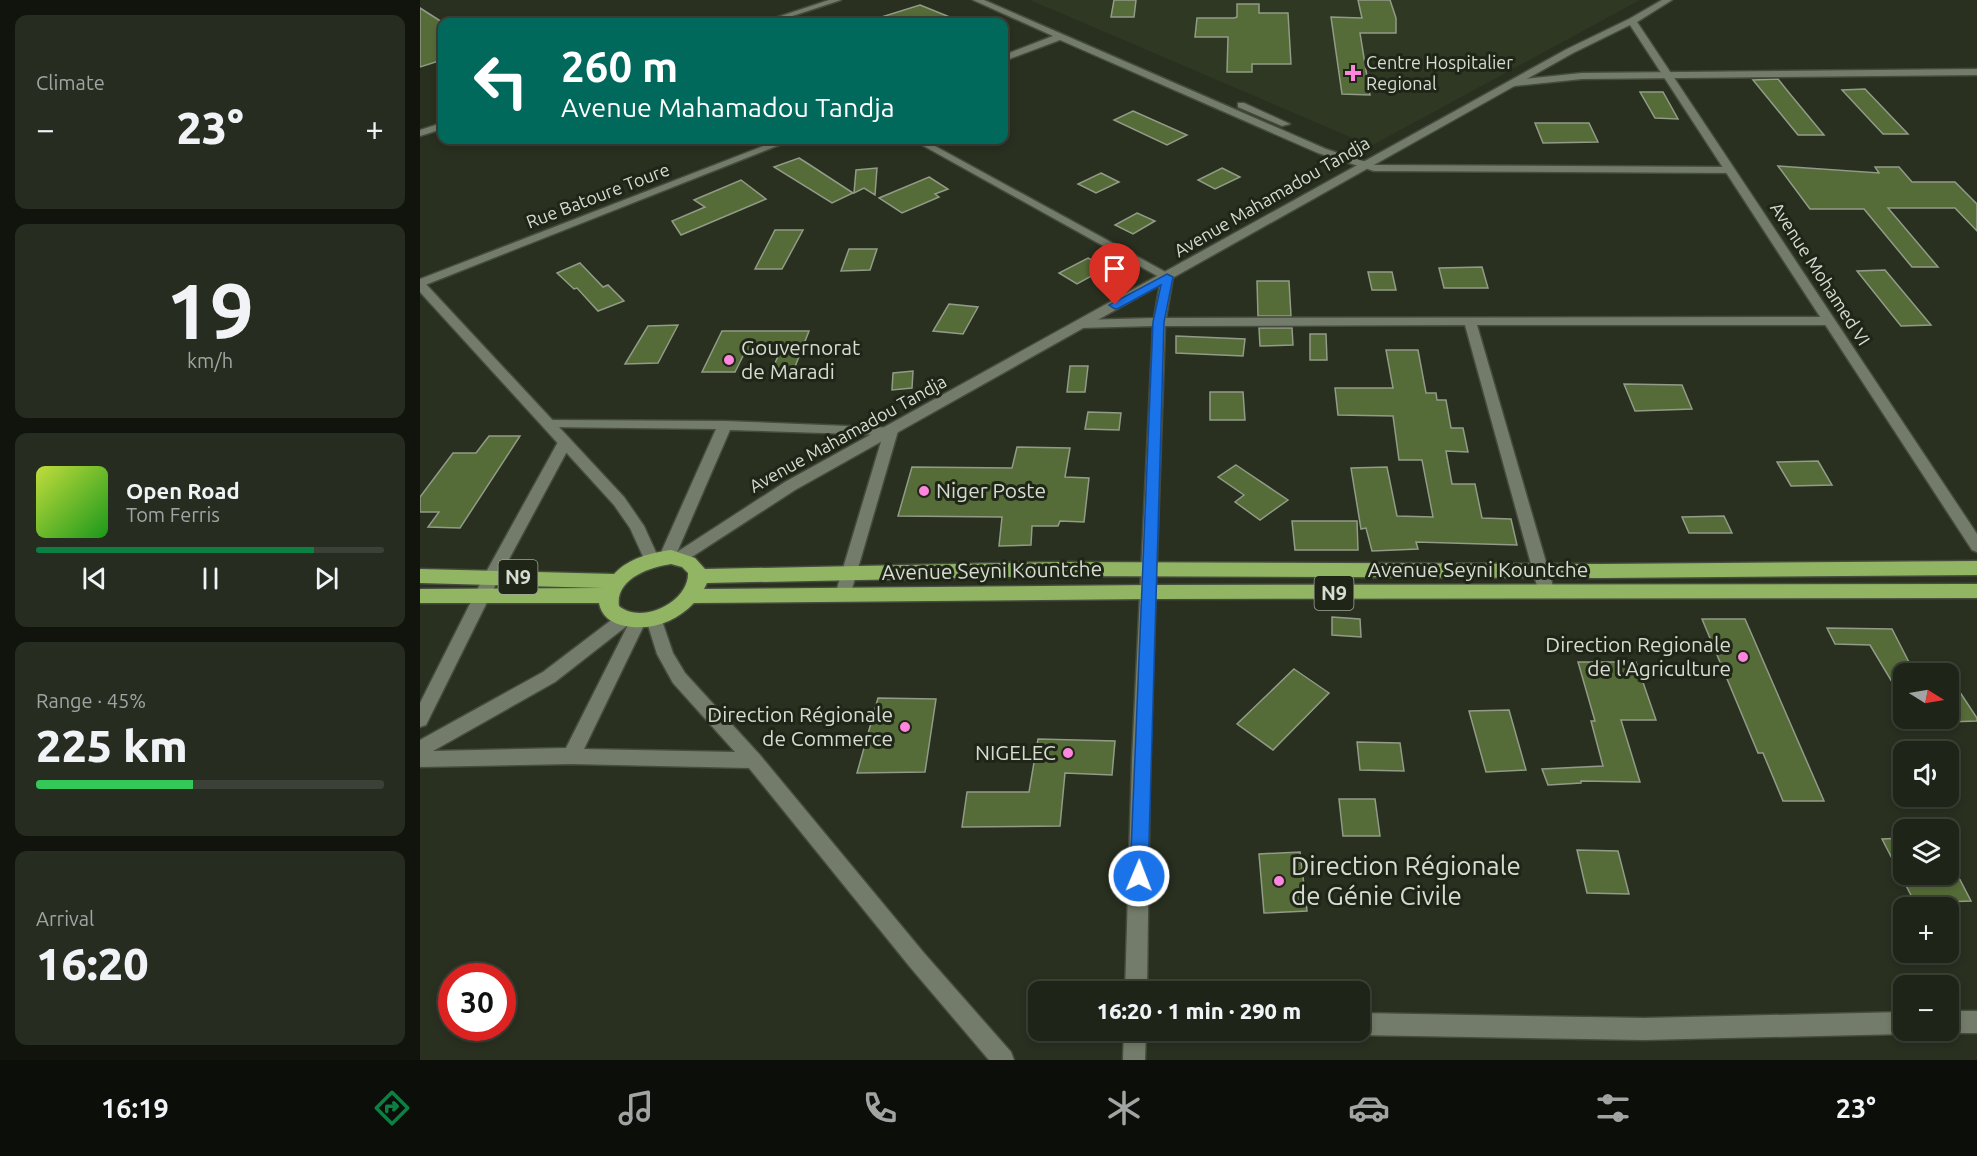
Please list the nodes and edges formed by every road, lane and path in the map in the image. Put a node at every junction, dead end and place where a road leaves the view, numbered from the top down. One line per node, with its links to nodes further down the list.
1 (837, 0): 5 (street)
2 (977, 0): 7 (street)
3 (1000, 0): 12 (street)
4 (1668, 0): 6 (street, Avenue Mahamadou Tandja)
5 (780, 18)
6 (1632, 21): 10 (street, Avenue Mohamed VI); 11 (street, Avenue Mahamadou Tandja)
7 (1059, 37): 8 (street); 13 (street)
8 (1008, 56)
9 (1977, 72): 10 (street)
10 (1667, 75): 11 (street); 19 (street, Avenue Mohamed VI)
11 (1514, 83): 18 (street, Avenue Mahamadou Tandja)
12 (1264, 115): 13 (street); 18 (street)
13 (1251, 121): 18 (street)
14 (438, 127): 15 (street)
15 (420, 134)
16 (777, 144): 21 (street, Rue Batoure Toure)
17 (925, 144): 20 (street)
18 (1368, 163): 19 (street); 20 (street, Avenue Mahamadou Tandja)
19 (1730, 170): 22 (street, Avenue Mohamed VI)
20 (1167, 277): 23 (street); 25 (street, Avenue Mahamadou Tandja)
21 (420, 284): 26 (street)
22 (1829, 321): 24 (street); 30 (street, Avenue Mohamed VI)
23 (1159, 322): 24 (street); 25 (street); 33 (street)
24 (1470, 322): 34 (street)
25 (1080, 324): 28 (street, Avenue Mahamadou Tandja)
26 (550, 424): 27 (street); 29 (street)
27 (725, 425): 28 (street); 31 (street)
28 (891, 431): 31 (street, Avenue Mahamadou Tandja); 35 (street)
29 (565, 442): 31 (street); 37 (street)
30 (1977, 546)
31 (666, 558): 38 (highway); 39 (highway)
32 (1977, 568): 34 (highway, Avenue Seyni Kountche / N9)
33 (1149, 569): 34 (highway, Avenue Seyni Kountche / N9); 35 (highway, Avenue Seyni Kountche / N9); 41 (street)
34 (1540, 571): 42 (street)
35 (849, 574): 38 (highway, Avenue Seyni Kountche / N9); 44 (street)
36 (420, 576): 37 (highway, N9)
37 (492, 576): 39 (highway, N9); 43 (street)
38 (698, 576): 46 (highway)
39 (612, 589): 43 (highway, N9); 47 (highway)
40 (1977, 591): 42 (highway, Avenue Seyni Kountche / N9)
41 (1150, 592): 42 (highway, Avenue Seyni Kountche / N9); 44 (highway, Avenue Seyni Kountche / N9); 53 (street)
42 (1547, 593)
43 (483, 595): 45 (highway, N9); 48 (street)
44 (843, 595): 46 (highway, Avenue Seyni Kountche / N9)
45 (420, 596)
46 (691, 596): 47 (highway)
47 (638, 620): 49 (street); 50 (street); 52 (street)
48 (420, 720)
49 (420, 749)
50 (571, 756): 51 (street); 52 (street)
51 (420, 759)
52 (754, 760): 59 (street)
53 (1136, 981)
54 (1959, 1022): 55 (street)
55 (1977, 1022)
56 (1893, 1023): 57 (street)
57 (1370, 1024)
58 (1135, 1041): 60 (street)
59 (1003, 1060)
60 (1134, 1060)

